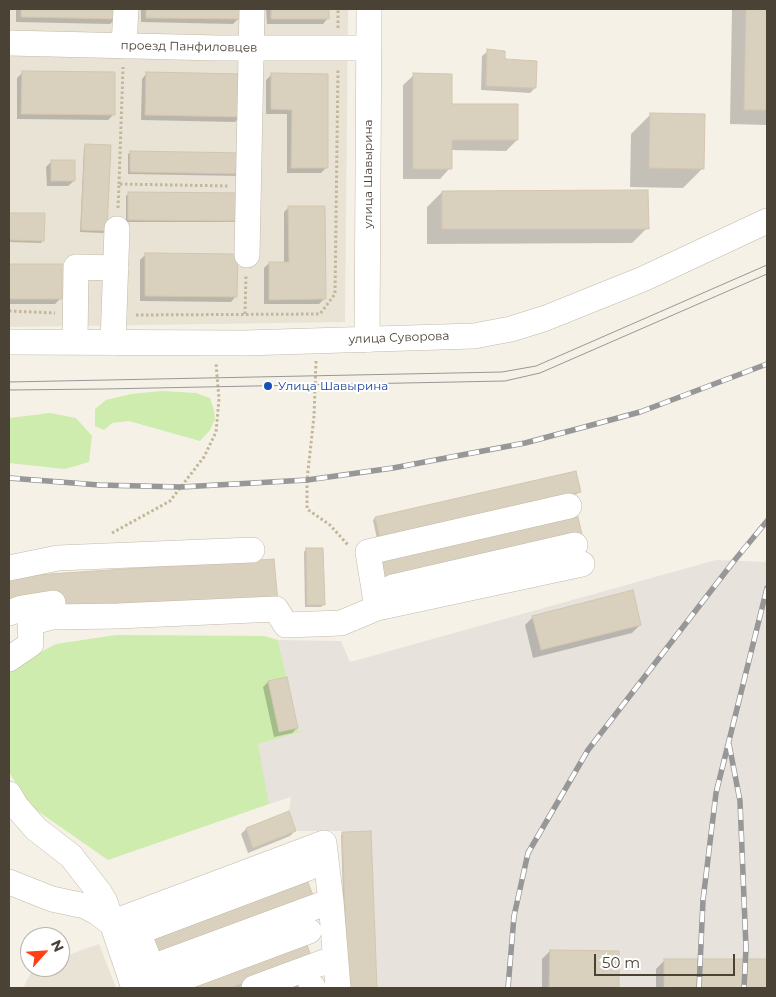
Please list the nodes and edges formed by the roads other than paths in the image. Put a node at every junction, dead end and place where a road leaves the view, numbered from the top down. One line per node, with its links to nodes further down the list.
1 (126, 9): 5 (street)
2 (252, 9): 6 (street)
3 (369, 9): 7 (street, улица Шавырина)
4 (9, 43): 5 (street, проезд Панфиловцев)
5 (124, 46): 6 (street, проезд Панфиловцев)
6 (251, 48): 7 (street, проезд Панфиловцев); 10 (street)
7 (369, 48): 12 (street, улица Шавырина)
8 (767, 221): 12 (street, улица Суворова)
9 (117, 229): 11 (street)
10 (247, 255)
11 (116, 268): 14 (street); 15 (street)
12 (367, 340): 15 (street, улица Суворова)
13 (9, 342): 14 (street, улица Суворова)
14 (74, 343): 15 (street, улица Суворова)
15 (113, 343)
16 (569, 506): 22 (street)
17 (252, 550): 18 (street)
18 (9, 568)
19 (472, 569): 20 (street); 22 (street); 24 (street)
20 (392, 588)
21 (270, 593): 23 (street)
22 (377, 608): 24 (street)
23 (9, 613)
24 (341, 623): 25 (street)
25 (9, 659)
26 (9, 794): 30 (street)
27 (308, 868): 33 (street)
28 (9, 882): 30 (street)
29 (331, 901): 30 (street); 32 (street); 33 (street)
30 (111, 923): 33 (street)
31 (309, 931): 33 (street)
32 (335, 958): 34 (street); 35 (street)
33 (148, 979)
34 (254, 988)
35 (338, 988)

